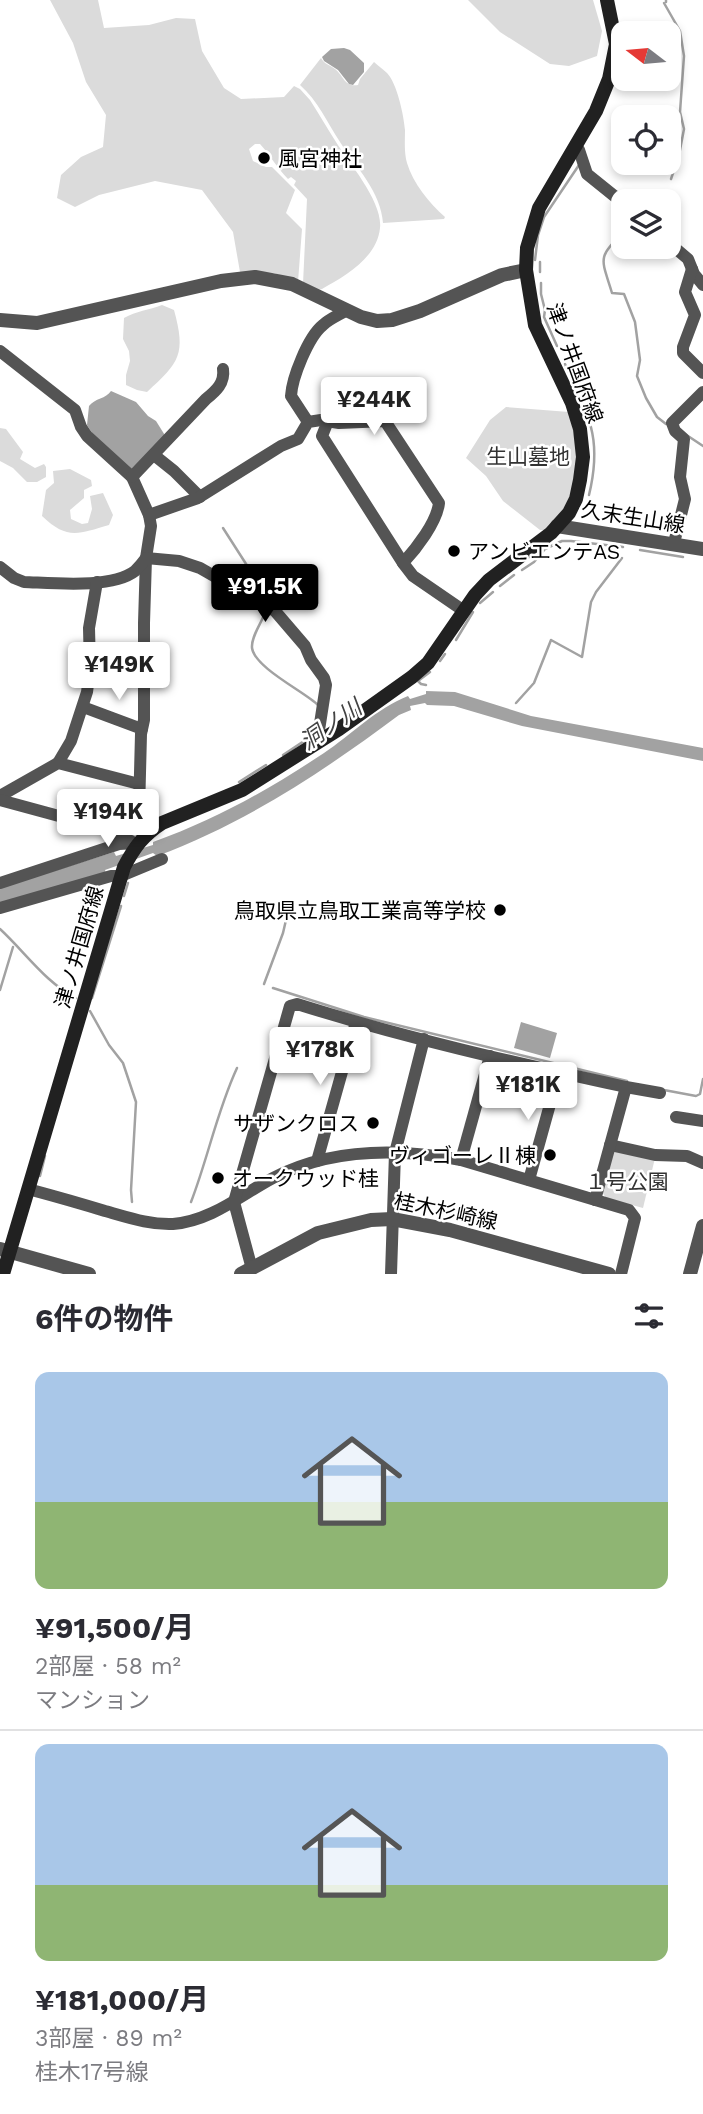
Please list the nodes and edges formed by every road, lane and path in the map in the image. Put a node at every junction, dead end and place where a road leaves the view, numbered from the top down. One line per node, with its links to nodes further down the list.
1 (607, 0): 2 (main road, 津ノ井国府線)
2 (575, 146): 3 (street); 6 (main road, 津ノ井国府線)
3 (611, 193)
4 (681, 253): 5 (street)
5 (692, 269): 7 (street); 12 (street)
6 (526, 270): 8 (street); 20 (main road, 津ノ井国府線)
7 (703, 285)
8 (347, 310): 9 (street); 15 (street)
9 (0, 320)
10 (0, 351): 17 (street)
11 (223, 369): 16 (street)
12 (703, 373)
13 (703, 391): 21 (street)
14 (328, 421): 15 (street); 24 (street); 24 (street)
15 (308, 422): 18 (street)
16 (153, 455): 17 (street); 18 (street)
17 (132, 477): 19 (street)
18 (200, 497): 19 (street)
19 (149, 515): 23 (street)
20 (557, 526): 21 (street, 久末生山線); 27 (main road, 津ノ井国府線)
21 (674, 543): 22 (street, 久末生山線)
22 (703, 549)
23 (146, 558): 26 (street); 29 (street); 30 (street)
24 (403, 563): 27 (street)
25 (0, 567): 26 (street)
26 (97, 582): 28 (street)
27 (464, 611): 30 (main road, 津ノ井国府線)
28 (83, 706): 29 (street); 31 (street)
29 (142, 729): 32 (street)
30 (317, 743): 36 (main road, 津ノ井国府線)
31 (58, 763): 32 (street); 33 (street)
32 (139, 784): 34 (street)
33 (0, 798): 35 (street)
34 (139, 812): 35 (street); 36 (street)
35 (92, 824): 36 (street)
36 (143, 837): 38 (main road, 津ノ井国府線); 39 (street)
37 (162, 859): 38 (street)
38 (123, 872): 40 (street); 55 (main road, 津ノ井国府線)
39 (0, 883)
40 (0, 908)
41 (356, 1022): 42 (street); 52 (street); 57 (street)
42 (424, 1039): 43 (street); 50 (street)
43 (490, 1056): 44 (street); 51 (street)
44 (559, 1072): 45 (street); 54 (street)
45 (626, 1087): 46 (street); 49 (street)
46 (660, 1093)
47 (676, 1117): 48 (street)
48 (703, 1121)
49 (611, 1145): 53 (street); 56 (street)
50 (395, 1153): 51 (street); 52 (street); 58 (street)
51 (461, 1160): 54 (street)
52 (317, 1161): 57 (street)
53 (703, 1163)
54 (529, 1180): 56 (street)
55 (28, 1189): 57 (street); 60 (main road, 津ノ井国府線)
56 (596, 1200): 66 (street)
57 (234, 1202): 61 (street)
58 (392, 1219): 61 (street, 桂木杉崎線); 64 (street); 65 (street, 桂木杉崎線)
59 (703, 1226): 67 (street)
60 (5, 1251): 62 (main road, 津ノ井国府線); 63 (street)
61 (246, 1271)
62 (3, 1274)
63 (89, 1274)
64 (391, 1274)
65 (609, 1274)
66 (621, 1274)
67 (690, 1274)

